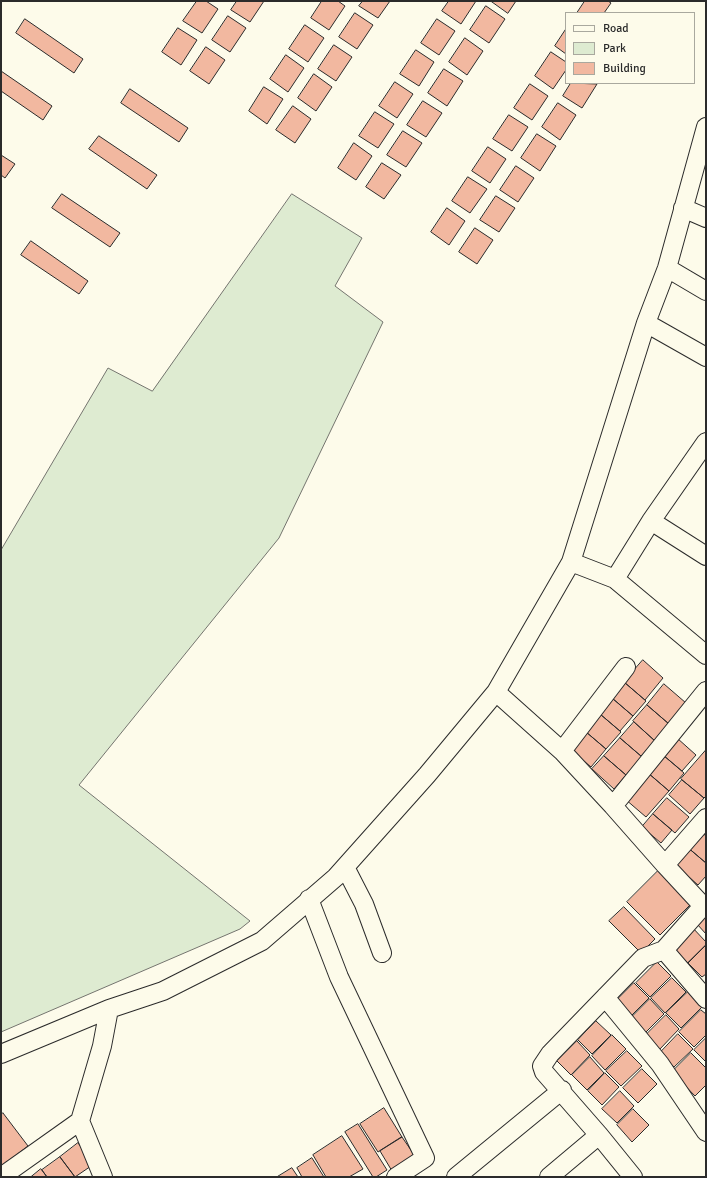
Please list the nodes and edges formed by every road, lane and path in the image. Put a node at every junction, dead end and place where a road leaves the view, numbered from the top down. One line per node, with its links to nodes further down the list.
1 (706, 127): 2 (street)
2 (683, 208): 3 (street); 4 (street)
3 (706, 218)
4 (667, 268): 5 (street); 6 (street)
5 (706, 291)
6 (646, 324): 7 (street); 11 (street)
7 (706, 357)
8 (706, 442): 9 (street)
9 (651, 521): 10 (street); 12 (street)
10 (704, 550)
11 (571, 562): 12 (street); 16 (street)
12 (615, 580): 13 (street)
13 (706, 656)
14 (626, 667): 17 (street)
15 (706, 691): 18 (street)
16 (496, 692): 17 (street); 21 (street)
17 (562, 751): 18 (street)
18 (613, 806): 20 (street)
19 (706, 818): 20 (street)
20 (665, 865): 23 (street)
21 (345, 866): 22 (street); 25 (street)
22 (309, 899): 28 (street); 36 (street)
23 (705, 905): 24 (street)
24 (664, 950): 26 (street); 27 (street)
25 (382, 953)
26 (605, 997): 30 (street); 32 (street)
27 (706, 999)
28 (108, 1009): 29 (street); 31 (street)
29 (1, 1054)
30 (562, 1090): 33 (street); 37 (street)
31 (80, 1121): 34 (street); 35 (street)
32 (706, 1132)
33 (599, 1135): 38 (street); 39 (street)
34 (1, 1176)
35 (103, 1177)
36 (396, 1177)
37 (456, 1177)
38 (549, 1177)
39 (633, 1177)

